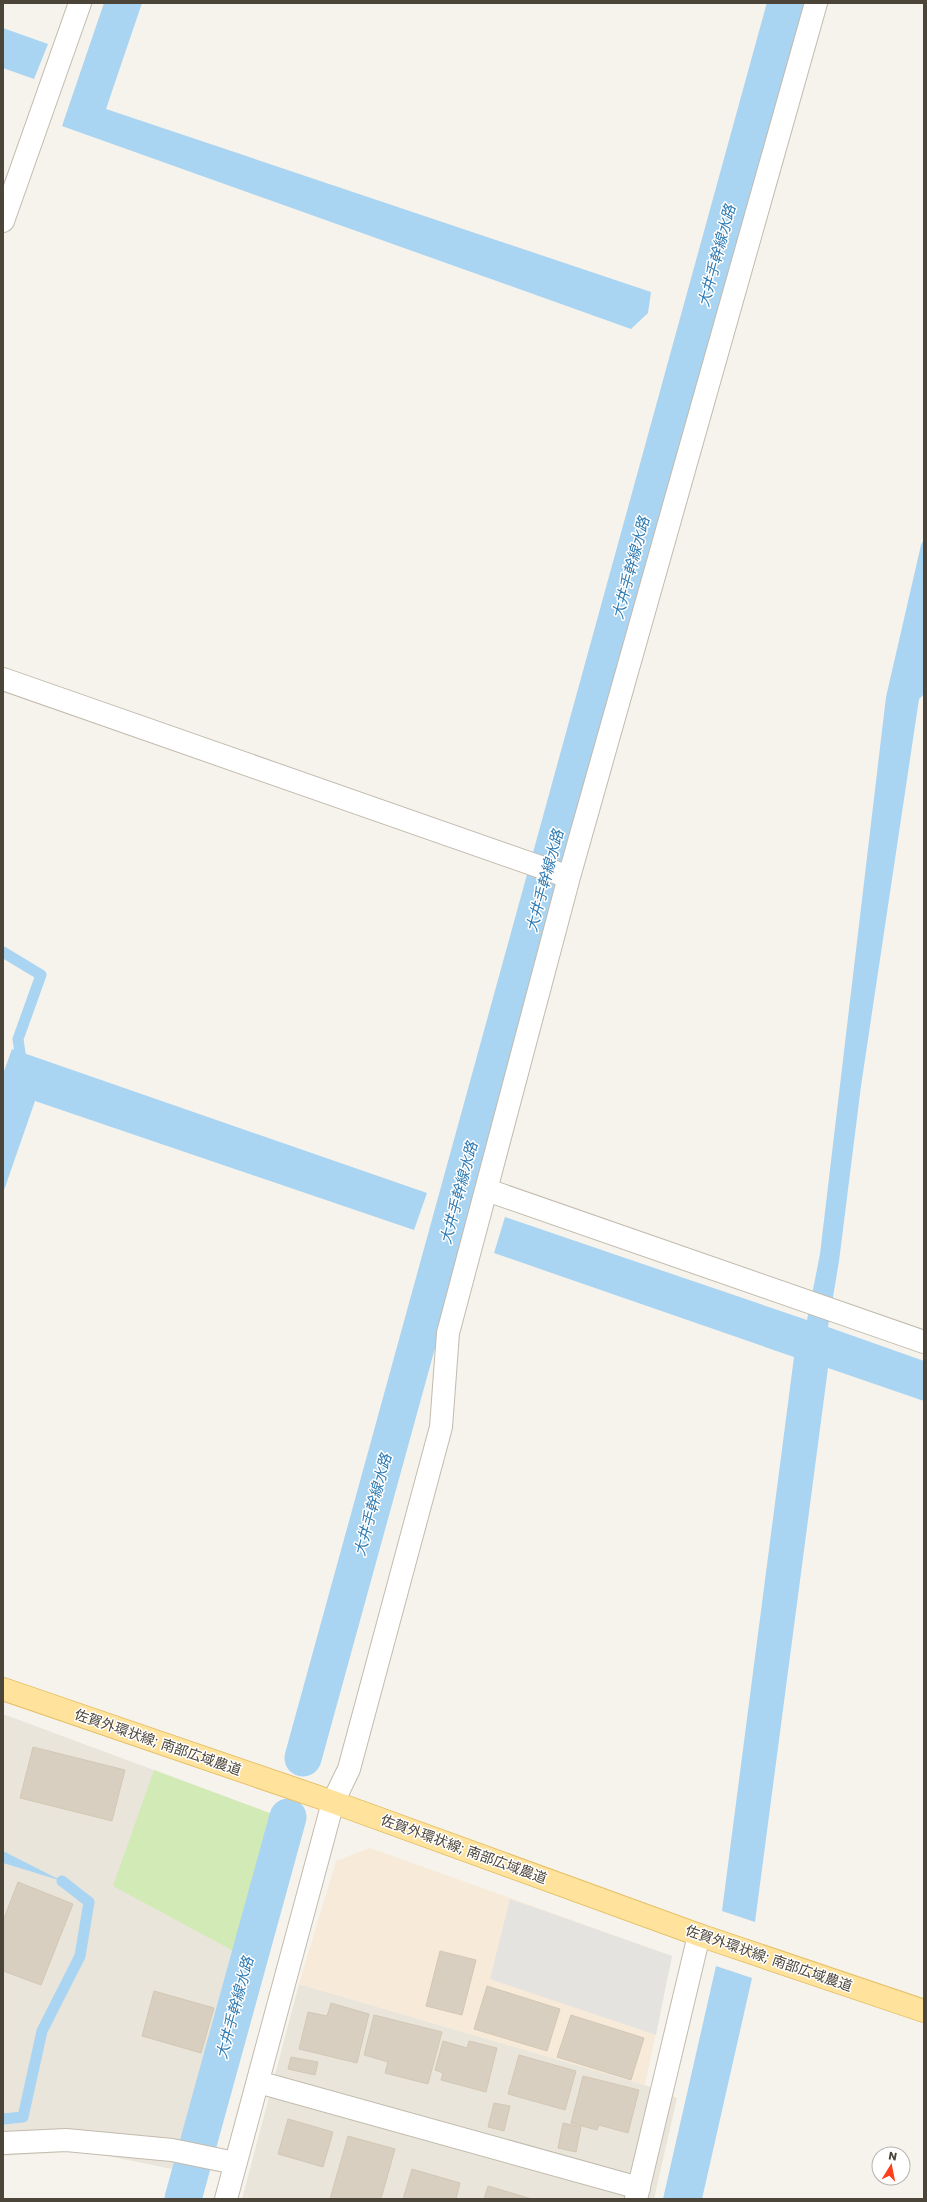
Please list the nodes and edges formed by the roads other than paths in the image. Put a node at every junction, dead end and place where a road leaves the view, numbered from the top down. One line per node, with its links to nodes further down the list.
1 (80, 3): 3 (street)
2 (816, 3): 5 (street)
3 (3, 221)
4 (3, 679): 5 (street)
5 (568, 877): 6 (street)
6 (487, 1190): 7 (street); 9 (street)
7 (924, 1342)
8 (3, 1689): 9 (main road, 佐賀外環状線; 南部広域農道)
9 (333, 1802): 10 (main road, 佐賀外環状線; 南部広域農道); 12 (street)
10 (699, 1935): 11 (main road, 佐賀外環状線; 南部広域農道); 15 (street)
11 (924, 2011)
12 (258, 2082): 14 (street); 15 (street)
13 (3, 2143): 14 (street)
14 (235, 2163): 16 (street)
15 (638, 2194)
16 (226, 2199)

